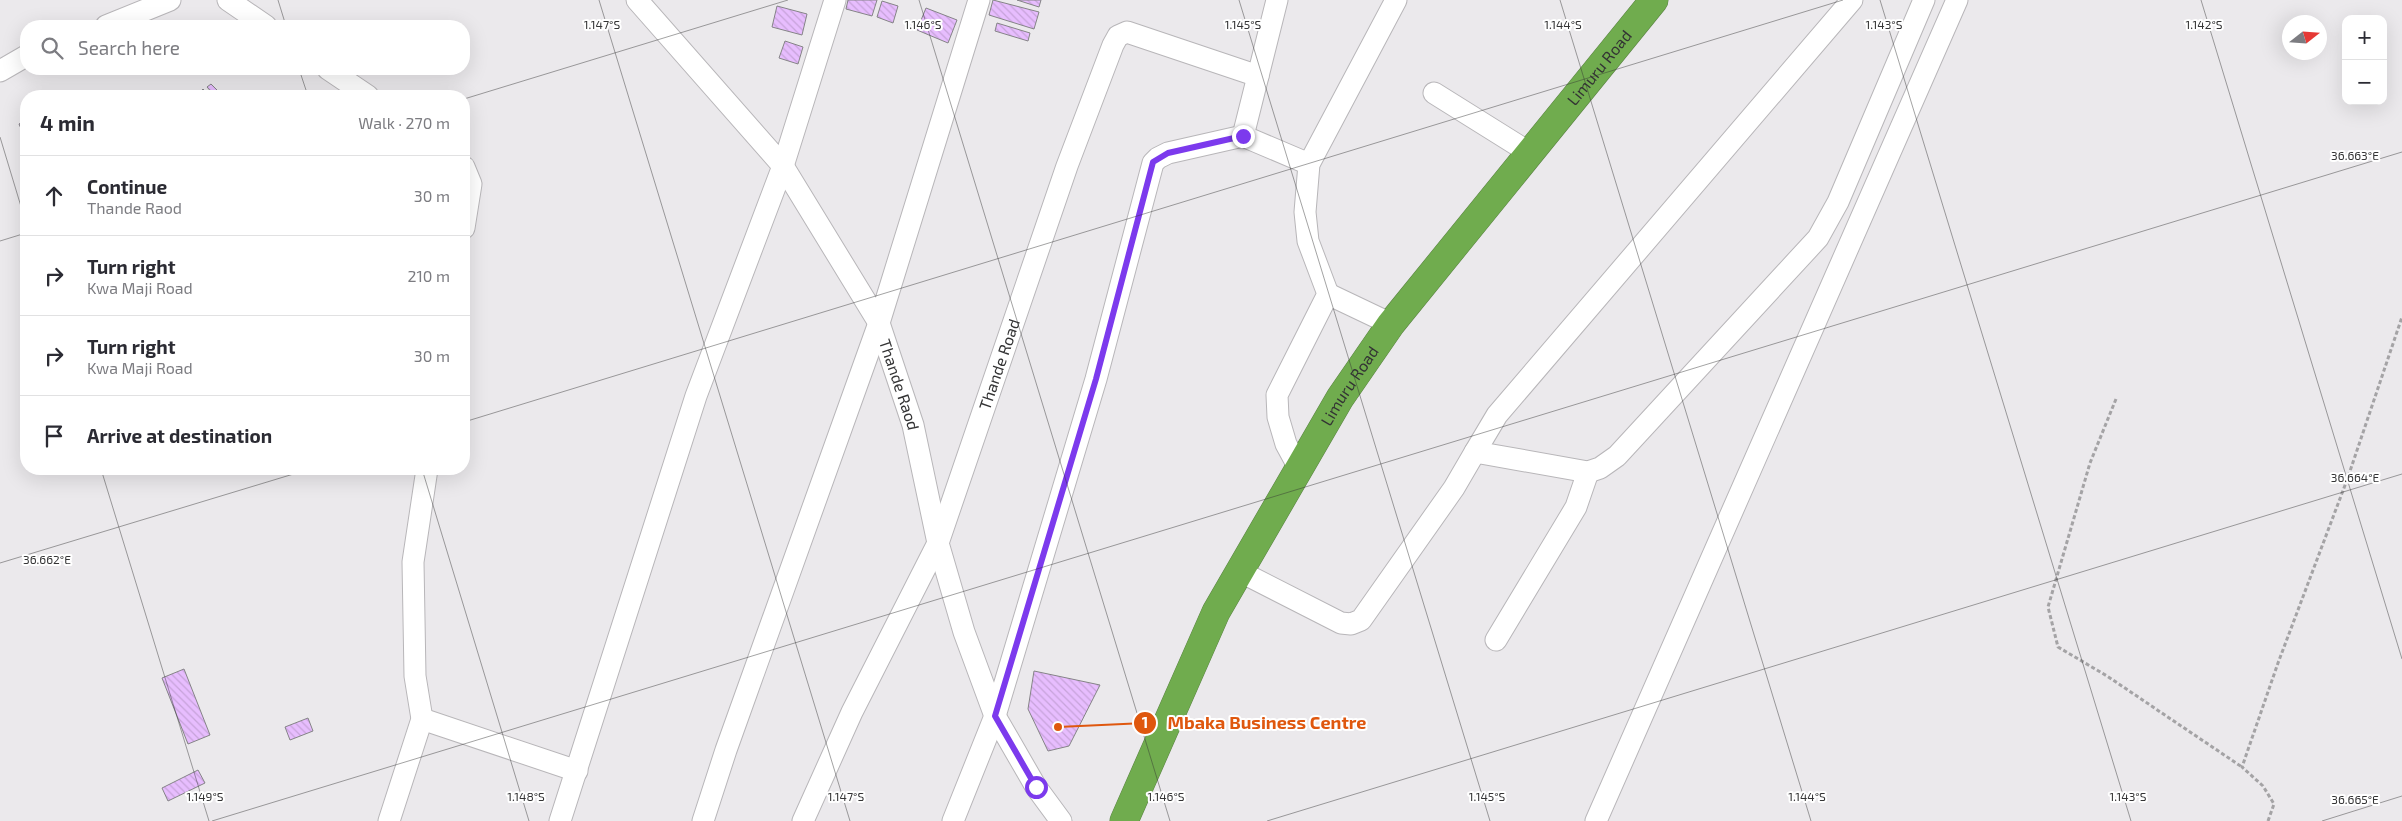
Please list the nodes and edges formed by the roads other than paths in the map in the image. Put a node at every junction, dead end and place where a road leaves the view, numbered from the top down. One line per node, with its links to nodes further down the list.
1 (170, 0): 12 (street)
2 (228, 0): 13 (street)
3 (637, 0): 23 (street, Thande Raod)
4 (836, 0): 23 (street)
5 (979, 0): 25 (street)
6 (1277, 0): 17 (street)
7 (1396, 0): 22 (street)
8 (1654, 0): 21 (highway, Limuru Road)
9 (1852, 0): 27 (street)
10 (1924, 0): 29 (street)
11 (1956, 0): 44 (street)
12 (121, 20)
13 (257, 20)
14 (20, 59): 15 (street)
15 (0, 71)
16 (337, 75): 18 (street)
17 (1258, 76): 20 (street); 31 (street, Thande Road)
18 (359, 90)
19 (1434, 93): 21 (street)
20 (1243, 136): 22 (street); 34 (street)
21 (1530, 153): 26 (highway, Limuru Road)
22 (1309, 164): 24 (street)
23 (783, 166): 25 (street, Thande Raod); 36 (street)
24 (1328, 294): 26 (street); 28 (street)
25 (879, 323): 31 (street, Thande Raod); 39 (street)
26 (1390, 324): 28 (highway, Limuru Road)
27 (1475, 452): 29 (street); 32 (street)
28 (1299, 468): 32 (highway, Limuru Road)
29 (1588, 472): 33 (street)
30 (426, 475): 35 (street)
31 (938, 544): 34 (street, Thande Raod); 40 (street, Thande Road)
32 (1239, 571): 43 (highway, Limuru Road)
33 (1496, 640)
34 (995, 716): 41 (street); 42 (street, Thande Raod)
35 (422, 719): 36 (street); 37 (street)
36 (577, 771): 38 (street)
37 (389, 821)
38 (560, 821)
39 (703, 821)
40 (803, 821)
41 (953, 821)
42 (1060, 821)
43 (1124, 821)
44 (1596, 821)

